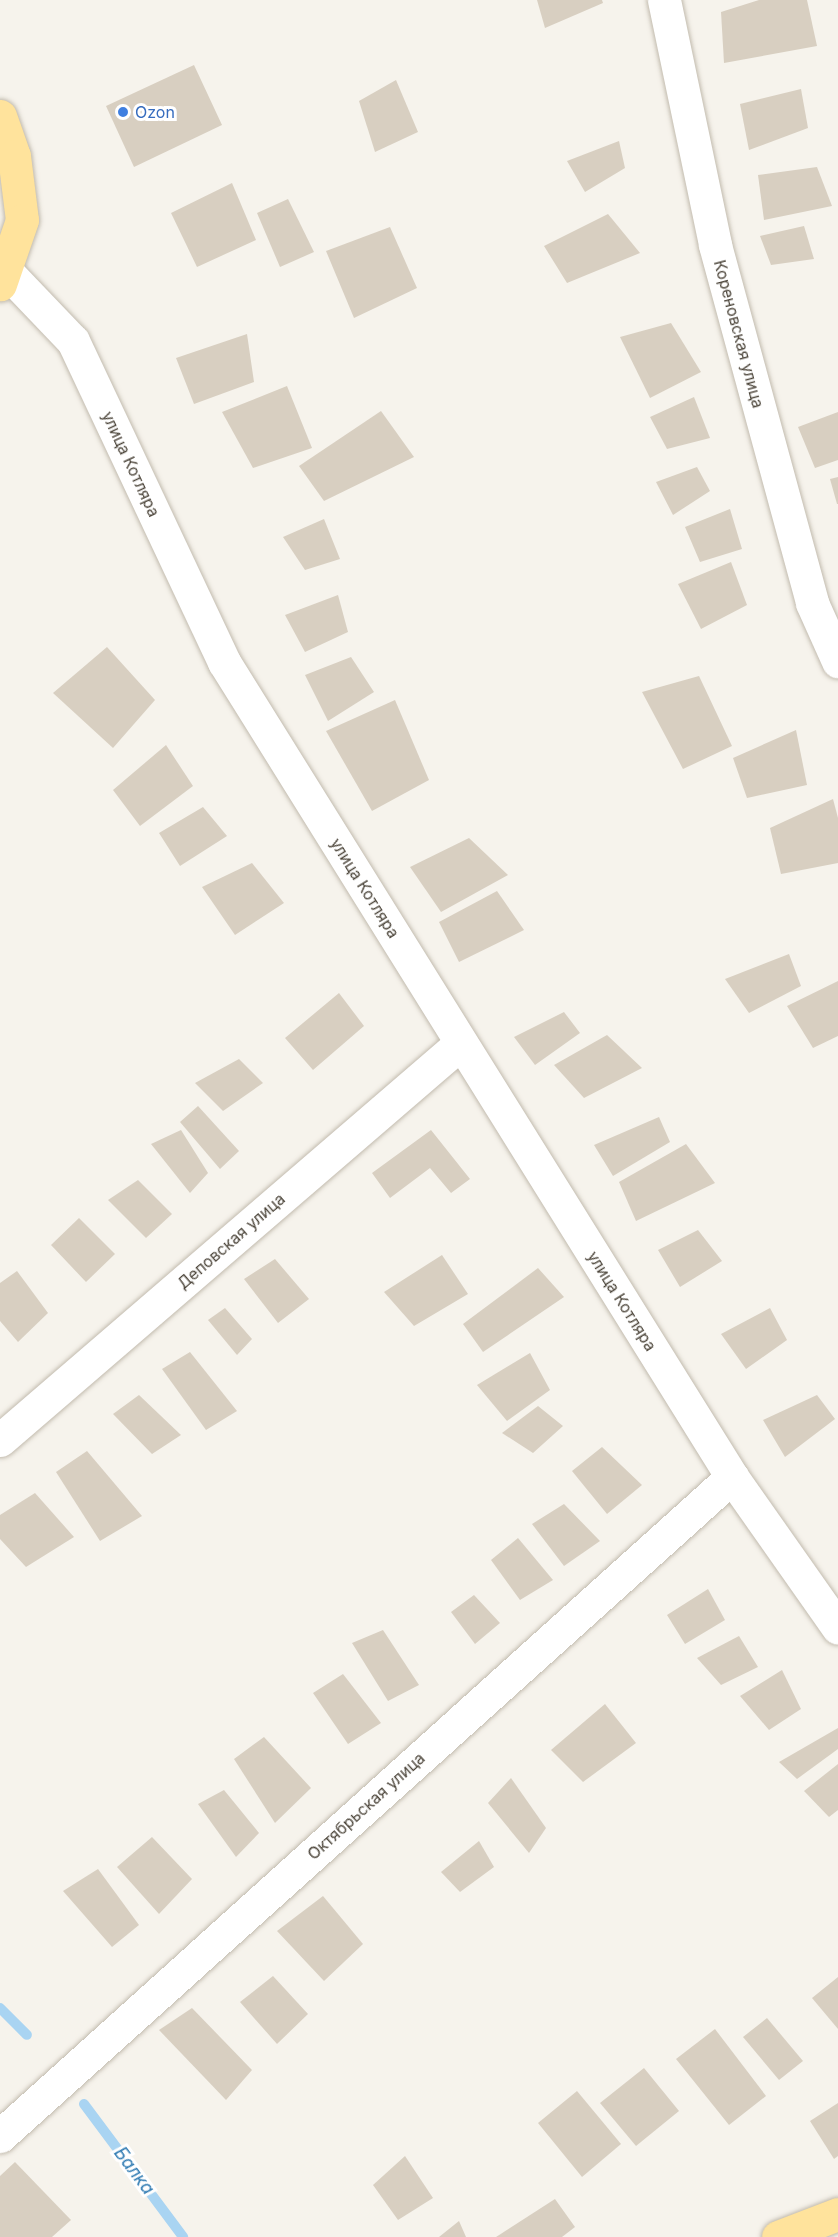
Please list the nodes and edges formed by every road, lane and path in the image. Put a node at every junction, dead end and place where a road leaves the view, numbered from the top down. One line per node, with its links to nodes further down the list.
1 (664, 0): 4 (street, Кореновская улица)
2 (0, 116): 3 (main road, улица Котляра)
3 (3, 278): 5 (street, улица Котляра)
4 (838, 662)
5 (461, 1042): 6 (street, Деповская улица); 7 (street, улица Котляра)
6 (0, 1440)
7 (732, 1477): 8 (street, улица Котляра); 9 (street, Октябрьская улица)
8 (838, 1628)
9 (0, 2136)
10 (838, 2214): 11 (main road)
11 (778, 2237)

